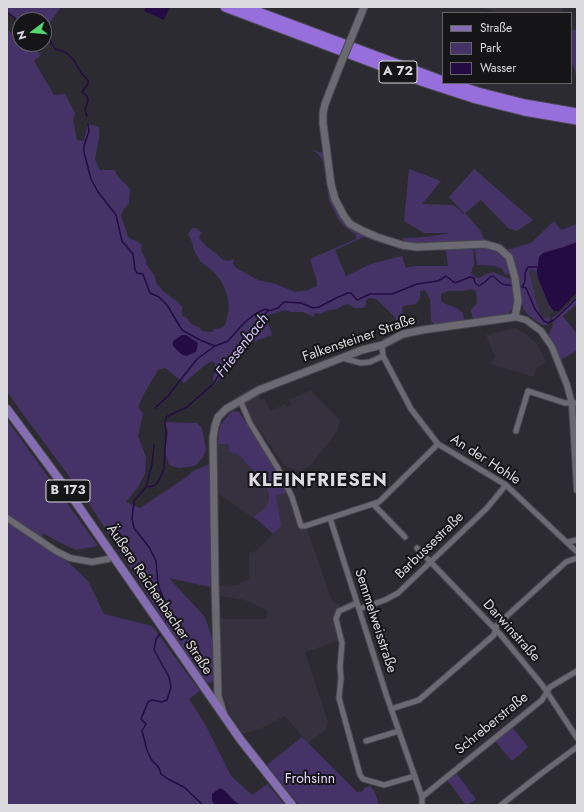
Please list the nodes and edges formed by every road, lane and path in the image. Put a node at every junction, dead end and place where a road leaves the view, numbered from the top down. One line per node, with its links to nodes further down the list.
1 (225, 7): 7 (highway, A 72)
2 (245, 7): 4 (highway, A 72)
3 (364, 7): 8 (main road, bridge)
4 (442, 81)
5 (453, 84): 6 (highway)
6 (577, 113)
7 (577, 120)
8 (515, 317): 9 (main road, Falkensteiner Straße); 13 (street)
9 (382, 345): 10 (street, An der Hohle); 11 (main road, Falkensteiner Straße)
10 (383, 356): 11 (street); 16 (street, An der Hohle)
11 (342, 358): 12 (main road, Falkensteiner Straße)
12 (240, 400): 21 (street); 33 (main road, Falkensteiner Straße)
13 (574, 404): 15 (street); 18 (street)
14 (7, 409): 27 (main road, Äußere Reichenbacher Straße / B 173)
15 (516, 431)
16 (438, 444): 17 (street, An der Hohle); 19 (street)
17 (506, 485): 24 (street, An der Hohle); 29 (street, Barbussestraße)
18 (577, 490)
19 (375, 504): 21 (street); 22 (street)
20 (7, 518): 27 (street)
21 (330, 518): 30 (street, Semmelweisstraße)
22 (405, 537)
23 (577, 540): 24 (street)
24 (568, 542): 26 (street, An der Hohle)
25 (417, 548): 29 (street, Darwinstraße)
26 (577, 552)
27 (113, 556): 36 (main road, Äußere Reichenbacher Straße / B 173)
28 (577, 558): 31 (street)
29 (430, 563): 30 (street, Barbussestraße); 31 (street, Darwinstraße)
30 (358, 606): 37 (street, Semmelweisstraße); 43 (street, Barbussestraße)
31 (496, 630): 35 (street, Darwinstraße); 37 (street)
32 (577, 670): 35 (street, Schreberstraße)
33 (217, 677): 34 (main road, Falkensteiner Straße); 36 (main road)
34 (218, 689): 36 (main road); 38 (main road, Falkensteiner Straße)
35 (547, 692): 40 (street, Darwinstraße); 44 (street, Schreberstraße)
36 (207, 693): 38 (main road, Äußere Reichenbacher Straße / B 173)
37 (391, 709): 39 (street, Semmelweisstraße)
38 (224, 716): 45 (main road, Äußere Reichenbacher Straße / B 173)
39 (399, 731): 41 (street); 43 (street, Semmelweisstraße)
40 (577, 738)
41 (366, 741)
42 (577, 747): 47 (street)
43 (415, 776): 44 (street, Semmelweisstraße)
44 (422, 797): 46 (street, Semmelweisstraße)
45 (292, 805)
46 (422, 805)
47 (501, 805)

